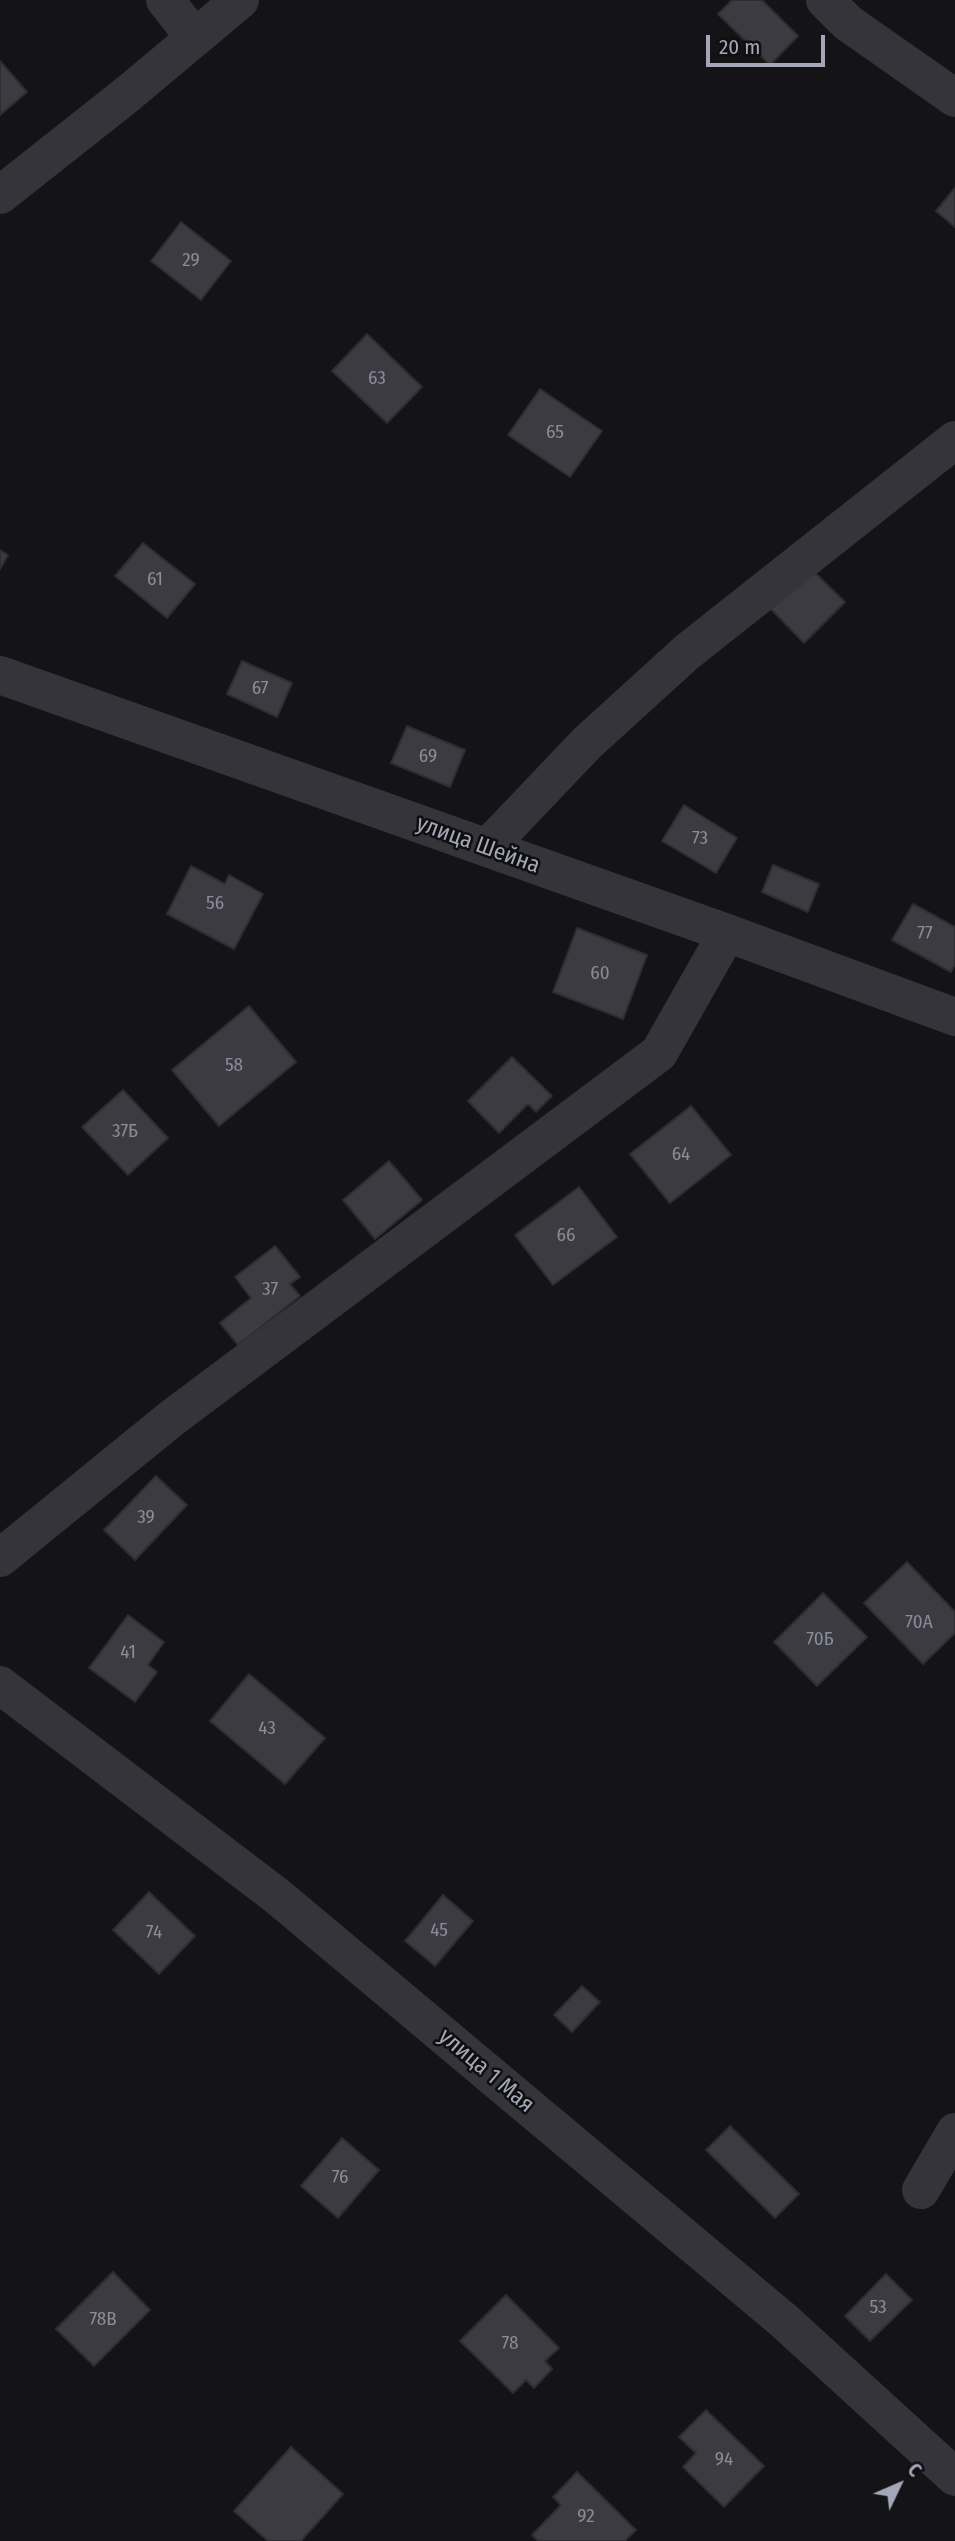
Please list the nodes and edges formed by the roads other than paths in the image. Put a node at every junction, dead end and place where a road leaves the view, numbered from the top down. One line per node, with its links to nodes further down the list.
1 (165, 0): 4 (street)
2 (240, 0): 4 (street)
3 (825, 0): 5 (street)
4 (195, 38): 6 (street)
5 (955, 98)
6 (0, 195)
7 (955, 440): 9 (street)
8 (0, 675): 9 (street, улица Шейна)
9 (487, 848): 10 (street, улица Шейна)
10 (727, 933): 11 (street, улица Шейна); 12 (street)
11 (955, 1017)
12 (0, 1558)
13 (0, 1685): 16 (street, улица 1 Мая)
14 (955, 2132): 15 (street)
15 (921, 2190)
16 (955, 2477)

